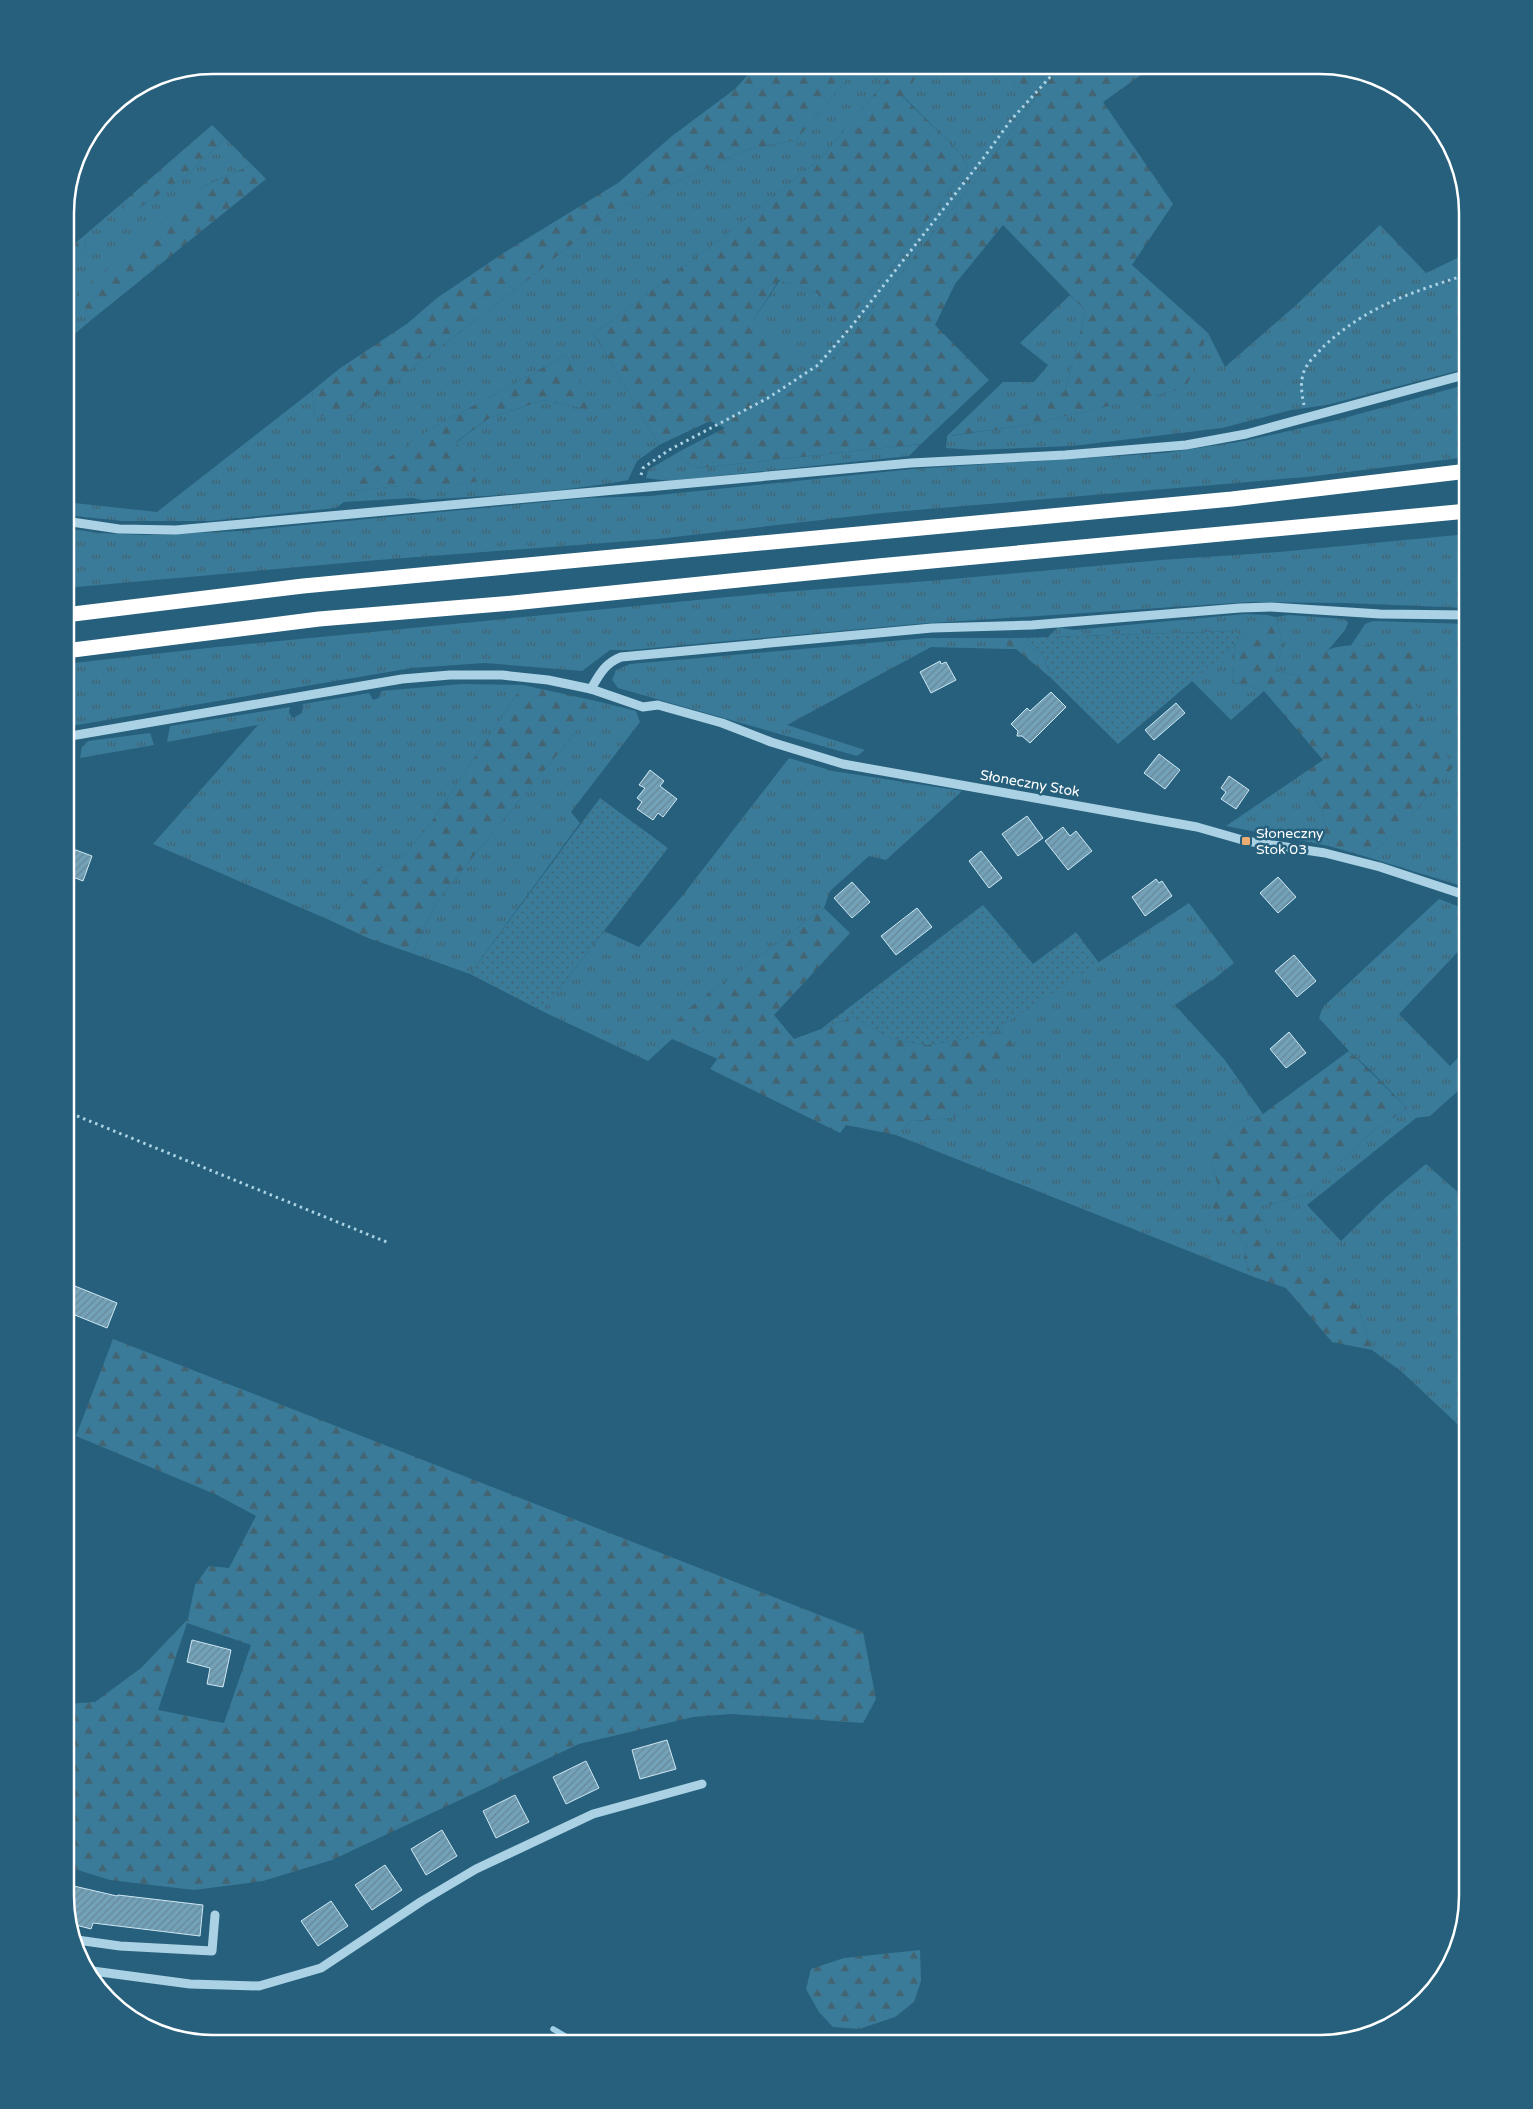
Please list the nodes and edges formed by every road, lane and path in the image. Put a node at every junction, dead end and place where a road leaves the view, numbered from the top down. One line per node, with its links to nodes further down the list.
1 (1053, 74): 6 (path)
2 (1459, 277): 4 (path)
3 (1459, 376): 4 (street)
4 (1306, 418): 6 (street)
5 (1459, 471): 9 (highway)
6 (637, 490): 8 (street)
7 (1459, 512): 11 (highway)
8 (74, 522)
9 (74, 614)
10 (1459, 615): 12 (street)
11 (74, 650)
12 (591, 689): 13 (street, Słoneczny Stok); 14 (street, Słoneczny Stok)
13 (74, 734)
14 (1459, 893)
15 (74, 1115): 16 (path)
16 (389, 1242)
17 (702, 1784): 20 (street)
18 (215, 1915): 19 (street)
19 (81, 1941)
20 (96, 1971)

